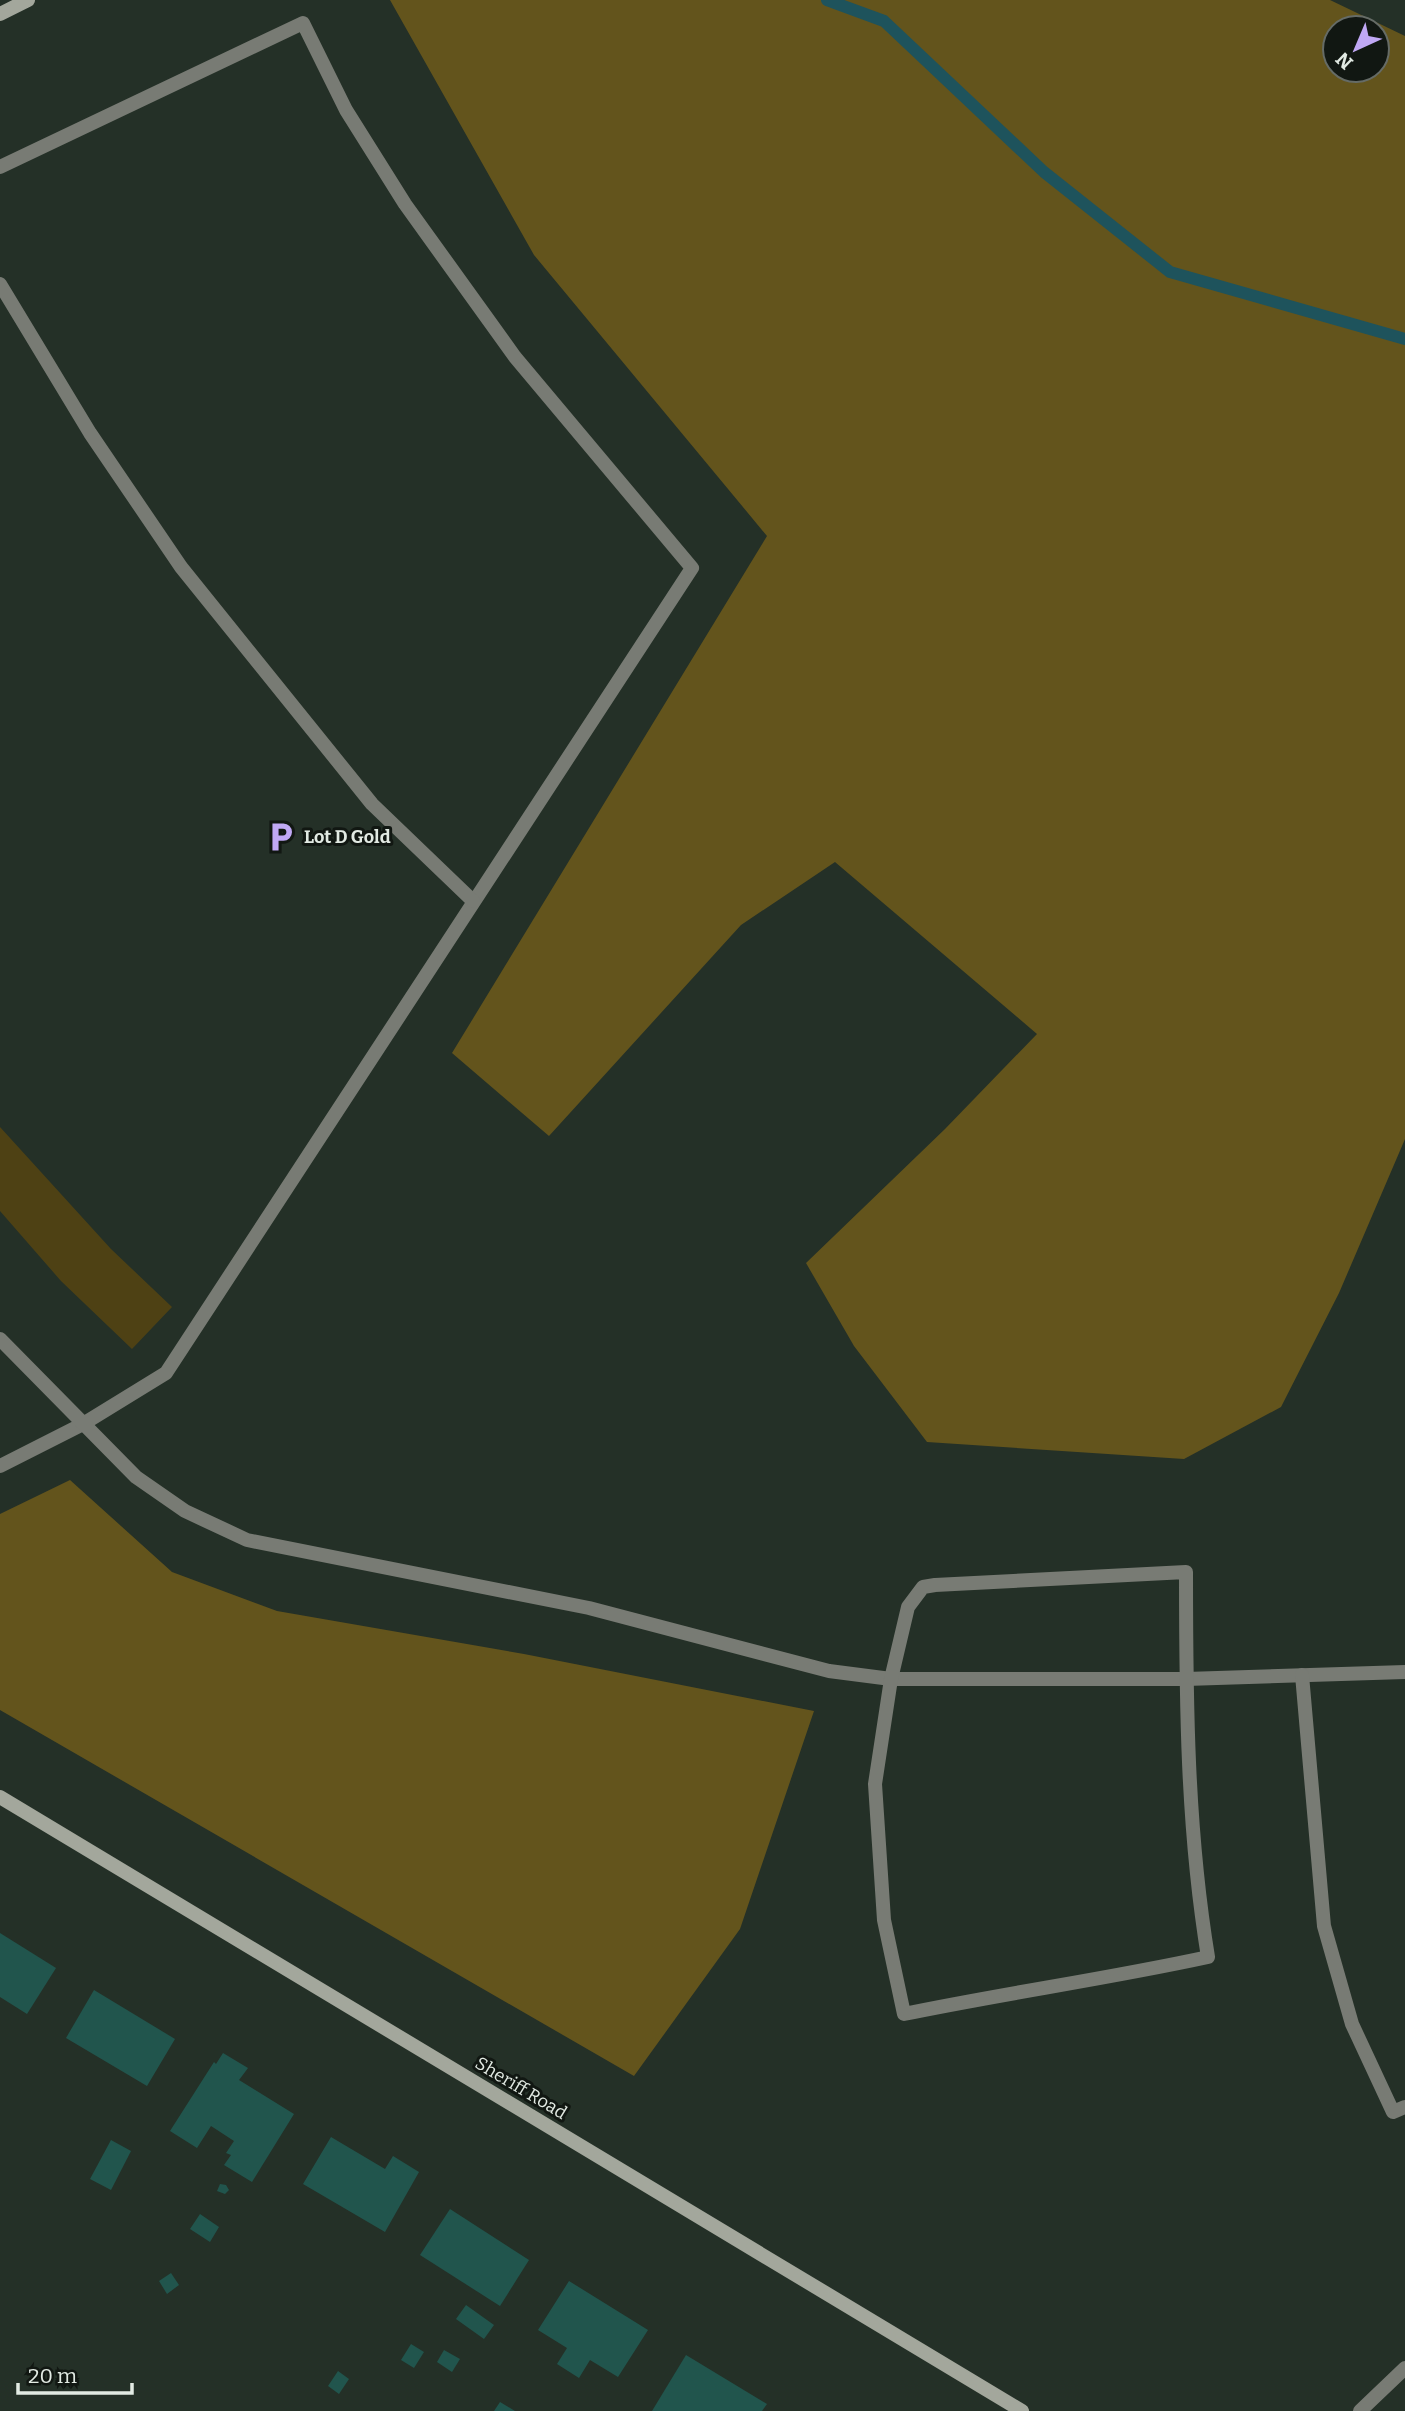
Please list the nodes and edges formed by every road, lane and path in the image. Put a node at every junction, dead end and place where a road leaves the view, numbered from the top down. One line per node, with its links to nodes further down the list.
1 (28, 0): 2 (main road)
2 (0, 14)
3 (0, 167): 5 (lane)
4 (0, 284): 5 (lane)
5 (473, 901): 7 (lane)
6 (0, 1339): 7 (lane)
7 (83, 1424): 8 (lane); 11 (lane)
8 (0, 1466)
9 (1405, 1672): 10 (lane)
10 (1302, 1675): 12 (lane); 14 (lane)
11 (891, 1679): 12 (lane); 12 (lane); 12 (lane)
12 (1186, 1679)
13 (0, 1797): 16 (main road, Sheriff Road)
14 (1405, 2107)
15 (1405, 2368): 17 (lane)
16 (1022, 2411)
17 (1360, 2411)

